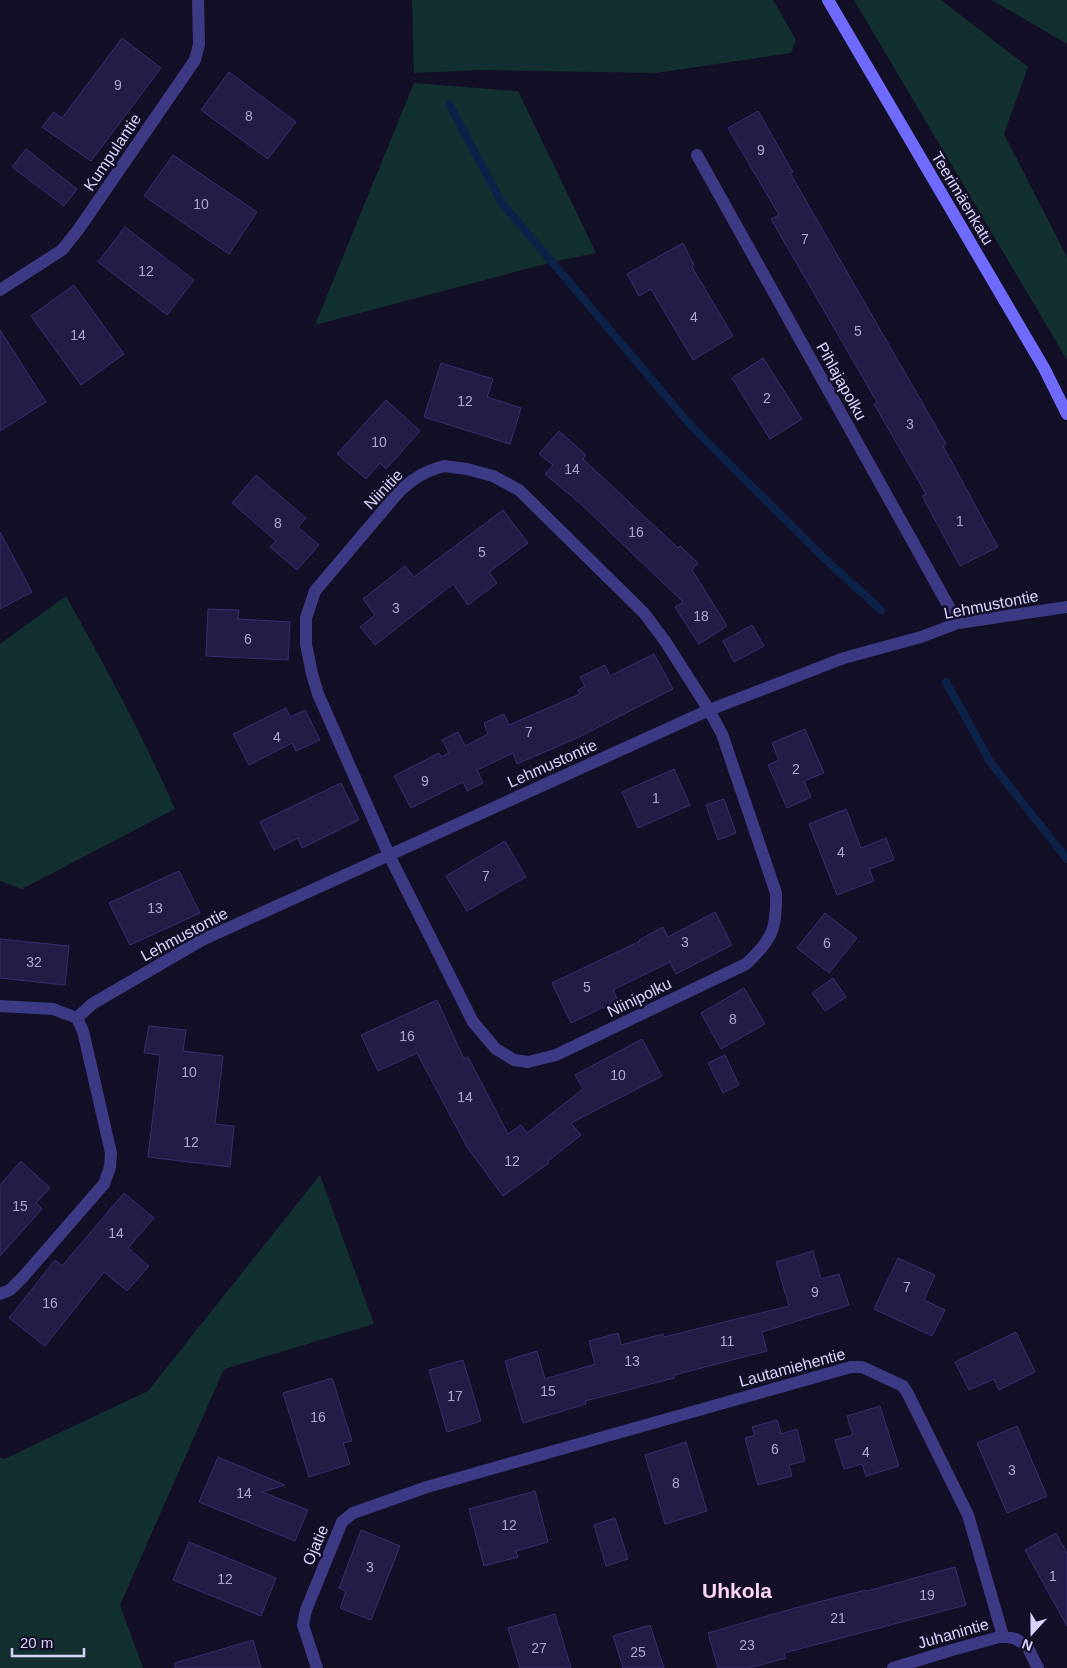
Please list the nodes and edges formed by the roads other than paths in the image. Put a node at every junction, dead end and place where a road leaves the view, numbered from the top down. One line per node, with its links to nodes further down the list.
1 (198, 0): 4 (street, Kumpulantie)
2 (828, 0): 5 (street, Teerimäenkatu)
3 (697, 155): 7 (street, Pihlajapolku)
4 (0, 290)
5 (1067, 414)
6 (1067, 608): 7 (street, Lehmustontie)
7 (958, 623): 8 (street, Lehmustontie)
8 (709, 710): 9 (street, Lehmustontie); 9 (street, Niinipolku); 9 (street, Niinitie)
9 (389, 855): 11 (street, Lehmustontie)
10 (0, 1006): 11 (street)
11 (77, 1018): 12 (street)
12 (0, 1294)
13 (426, 1486): 14 (street, Lautamiehentie); 15 (street, Ojatie)
14 (1003, 1636): 16 (street, Juhanintie); 17 (street, Juhanintie)
15 (317, 1668)
16 (892, 1668)
17 (1038, 1668)

